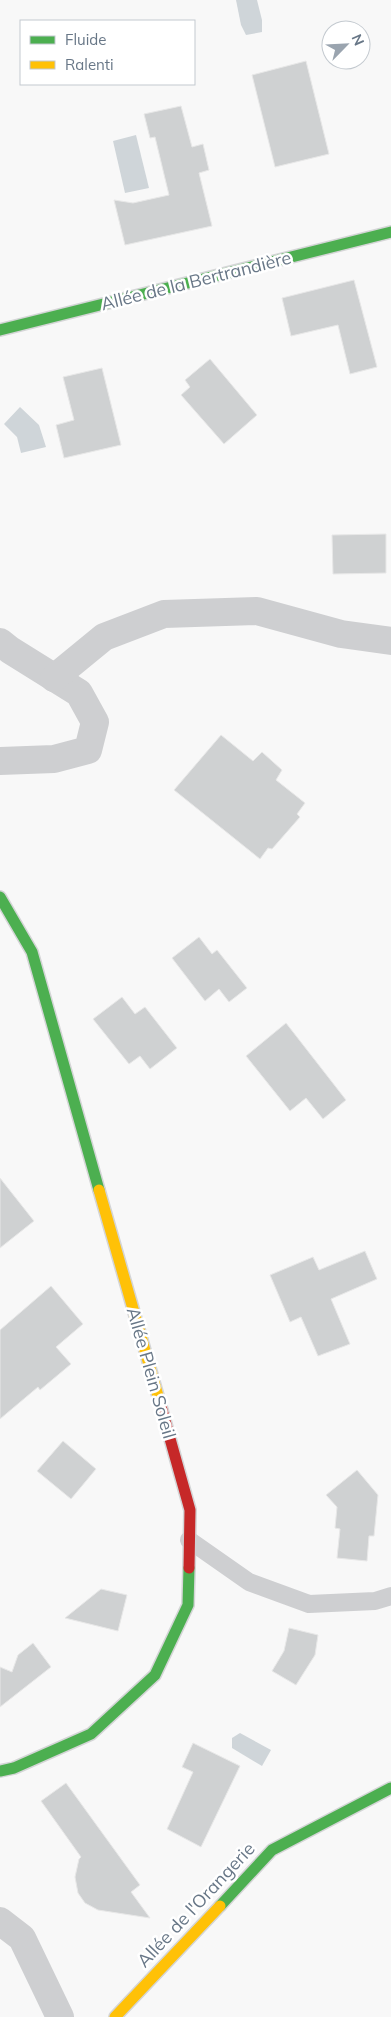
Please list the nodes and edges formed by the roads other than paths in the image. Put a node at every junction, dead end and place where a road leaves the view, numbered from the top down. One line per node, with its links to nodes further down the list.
1 (391, 232): 2 (street, Allée de la Bertrandière)
2 (0, 330)
3 (0, 642): 5 (street)
4 (391, 642): 5 (street)
5 (54, 678): 6 (street)
6 (0, 761)
7 (0, 897): 8 (street, Allée Plein Soleil)
8 (189, 1540): 9 (lane); 10 (street, Allée Plein Soleil)
9 (391, 1596)
10 (0, 1771)
11 (391, 1788): 14 (street, Allée de l'Orangerie)
12 (0, 1921): 13 (street)
13 (60, 2017)
14 (116, 2017)

